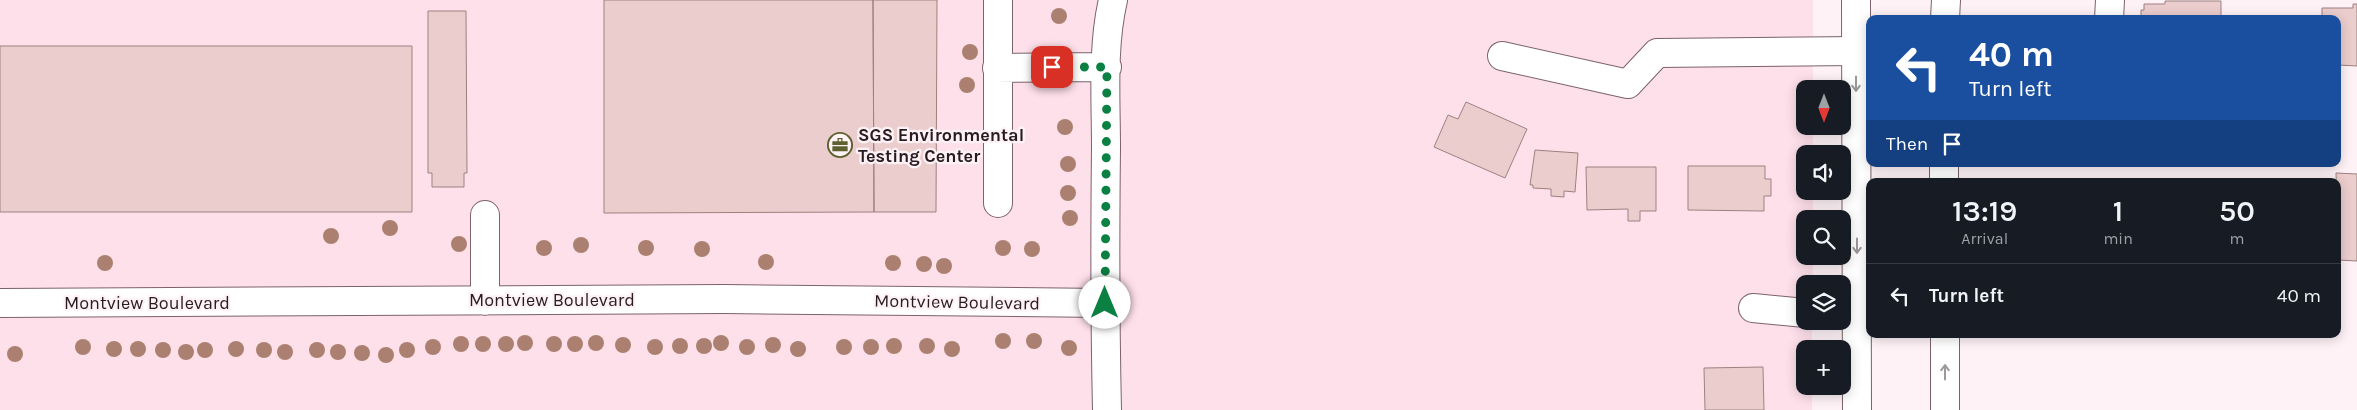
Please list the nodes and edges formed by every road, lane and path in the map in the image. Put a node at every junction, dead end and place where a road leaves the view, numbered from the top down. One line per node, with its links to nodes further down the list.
1 (998, 0): 11 (street)
2 (1113, 0): 10 (street)
3 (1856, 0): 8 (street)
4 (1946, 0): 6 (street)
5 (2110, 0): 7 (street)
6 (1945, 15)
7 (2109, 15)
8 (1856, 51): 9 (street); 14 (street, one-way to 14)
9 (1502, 56)
10 (1107, 67): 11 (street); 17 (street)
11 (997, 68): 12 (street)
12 (998, 203)
13 (485, 215): 15 (street)
14 (1851, 275)
15 (485, 301): 16 (street, Montview Boulevard); 17 (street, Montview Boulevard)
16 (0, 303)
17 (1105, 303): 22 (street)
18 (1753, 308): 19 (street)
19 (1796, 313)
20 (1851, 330): 23 (street)
21 (1945, 338): 24 (street, one-way to 21)
22 (1107, 410)
23 (1857, 410)
24 (1945, 410)

